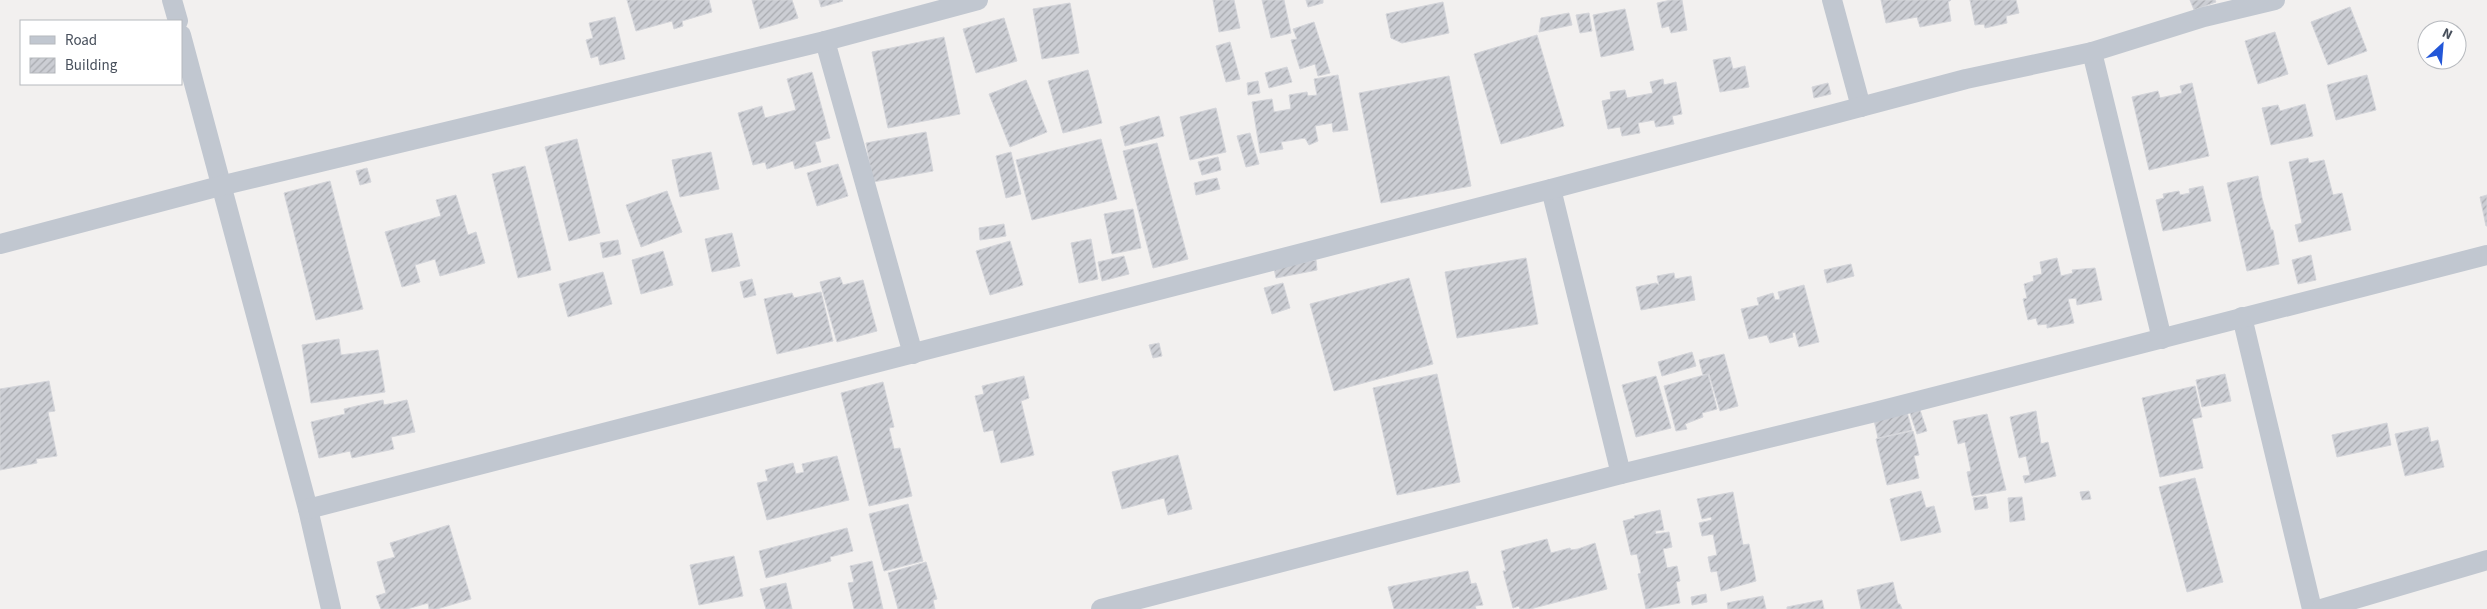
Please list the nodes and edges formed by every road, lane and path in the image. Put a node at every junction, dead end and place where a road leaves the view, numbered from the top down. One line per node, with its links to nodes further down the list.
1 (172, 0): 6 (street)
2 (978, 0): 5 (street)
3 (1832, 0): 10 (street)
4 (2276, 0): 9 (street)
5 (951, 4): 8 (street)
6 (178, 20)
7 (182, 39): 11 (street)
8 (825, 41): 11 (street); 17 (street)
9 (2092, 52): 10 (street); 16 (street)
10 (1860, 107): 12 (street)
11 (220, 186): 13 (street); 19 (street)
12 (1551, 189): 17 (street); 18 (street)
13 (0, 244)
14 (2487, 255): 15 (street)
15 (2242, 317): 16 (street); 23 (street)
16 (2162, 339): 18 (street)
17 (913, 354): 19 (street)
18 (1621, 474): 22 (street)
19 (308, 508): 21 (street)
20 (2487, 560): 24 (street)
21 (331, 609)
22 (1101, 609)
23 (2312, 609)
24 (2321, 609)

